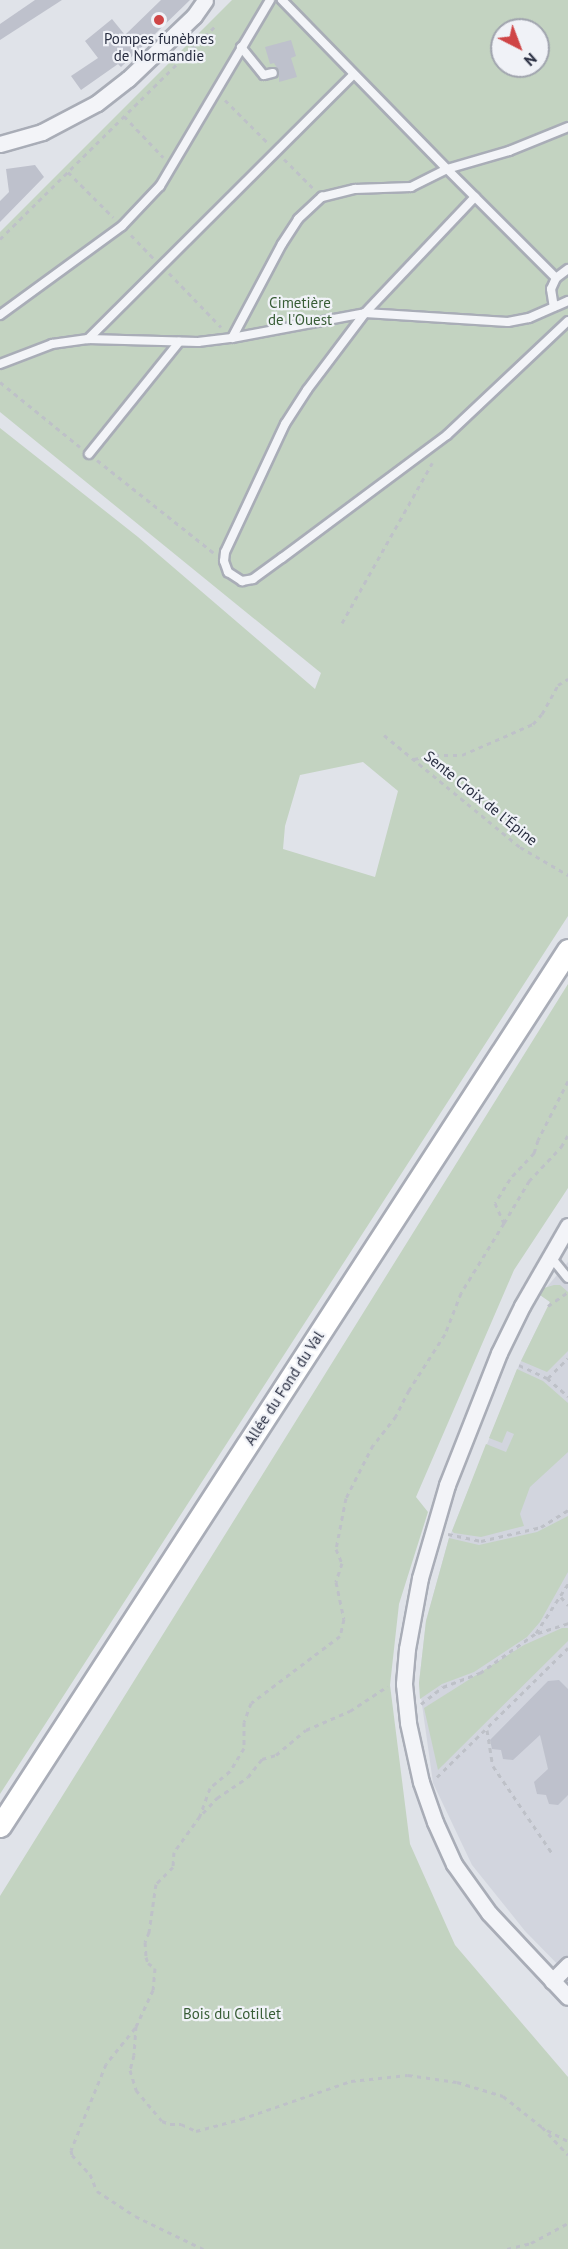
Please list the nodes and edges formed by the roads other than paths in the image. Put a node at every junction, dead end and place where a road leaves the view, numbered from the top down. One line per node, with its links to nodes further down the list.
1 (205, 0): 8 (street)
2 (270, 0): 4 (lane)
3 (282, 0): 6 (lane)
4 (241, 47): 5 (lane); 16 (lane)
5 (273, 73)
6 (354, 74): 9 (lane); 19 (lane)
7 (568, 127): 9 (lane)
8 (0, 144)
9 (447, 170): 10 (lane); 18 (lane)
10 (475, 197): 12 (lane); 15 (lane)
11 (568, 269): 12 (lane)
12 (556, 278): 14 (lane)
13 (568, 301): 14 (lane)
14 (554, 307): 15 (lane)
15 (365, 313): 17 (lane); 18 (lane)
16 (0, 315)
17 (568, 321)
18 (232, 338): 20 (lane)
19 (87, 339): 20 (lane); 21 (lane)
20 (180, 342): 22 (lane)
21 (0, 364)
22 (89, 454)
23 (568, 950): 27 (street, Allée du Fond du Val)
24 (568, 1226): 25 (street)
25 (550, 1256): 26 (lane); 29 (street)
26 (568, 1278)
27 (0, 1826)
28 (568, 1965): 29 (street)
29 (552, 1981): 30 (street)
30 (568, 1997)

